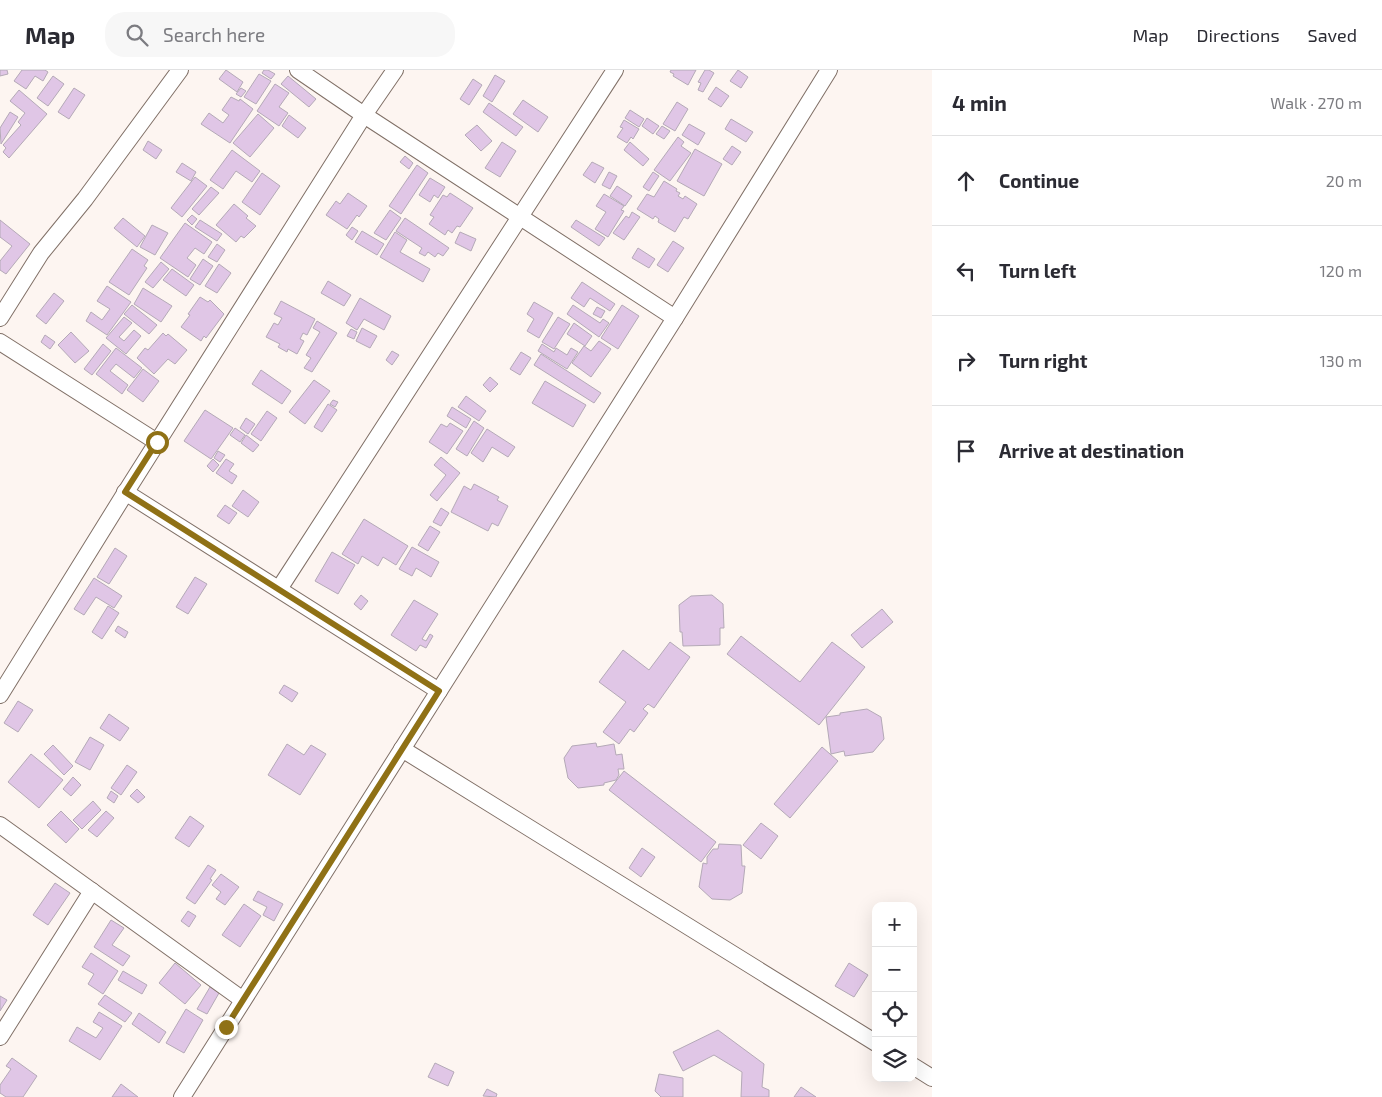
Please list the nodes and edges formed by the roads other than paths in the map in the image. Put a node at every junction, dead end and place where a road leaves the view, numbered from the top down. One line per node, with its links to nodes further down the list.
1 (180, 70): 8 (street)
2 (298, 70): 6 (street)
3 (395, 70): 6 (street)
4 (615, 70): 7 (street)
5 (829, 70): 9 (street)
6 (364, 115): 7 (street); 11 (street)
7 (520, 217): 9 (street); 13 (street)
8 (0, 318)
9 (674, 318): 14 (street)
10 (0, 342): 11 (street)
11 (157, 442): 12 (street)
12 (125, 492): 13 (street); 15 (street)
13 (279, 589): 14 (street)
14 (439, 691): 16 (street)
15 (0, 695)
16 (402, 749): 19 (street); 21 (street)
17 (0, 825): 18 (street)
18 (92, 891): 19 (street); 20 (street)
19 (244, 1000): 24 (street)
20 (0, 1037)
21 (872, 1041)
22 (917, 1069): 23 (street)
23 (932, 1078)
24 (182, 1097)

